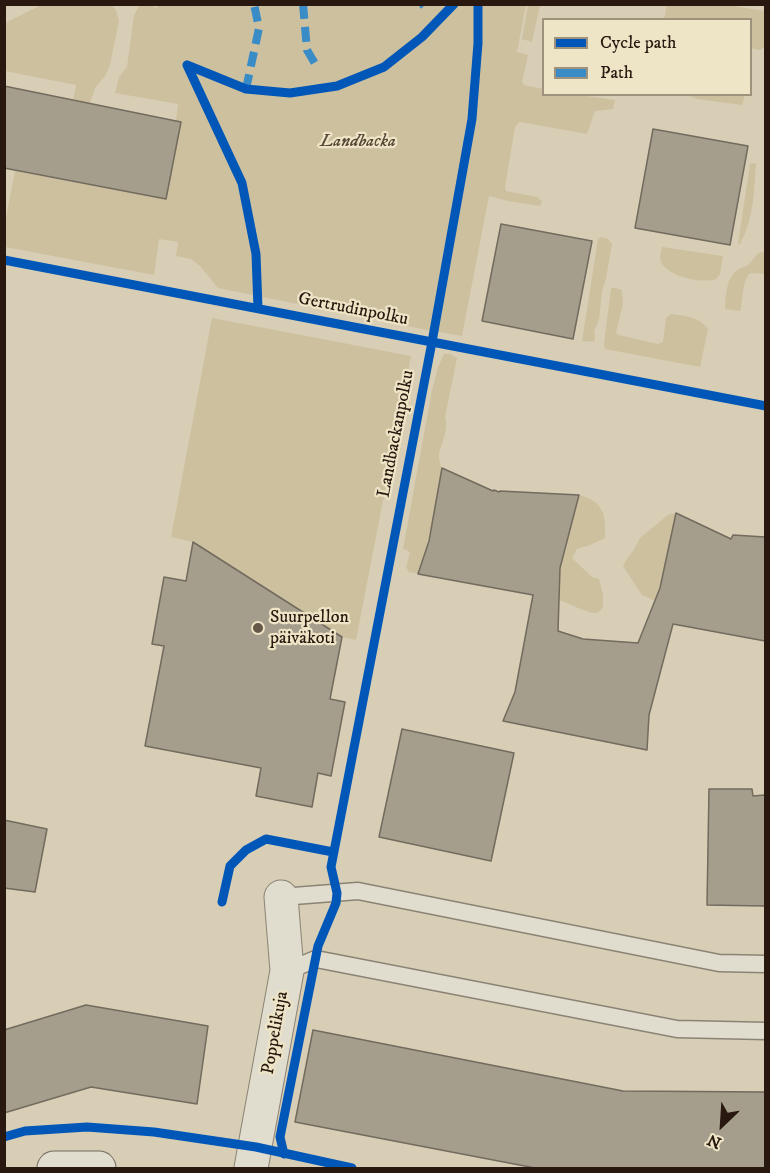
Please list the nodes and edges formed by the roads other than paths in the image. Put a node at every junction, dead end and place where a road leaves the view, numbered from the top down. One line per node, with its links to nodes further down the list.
1 (281, 897): 2 (lane); 3 (street, Poppelikuja)
2 (765, 964)
3 (287, 971): 4 (lane); 7 (street, Poppelikuja)
4 (765, 1032)
5 (54, 1168): 6 (street)
6 (98, 1168)
7 (251, 1168)

